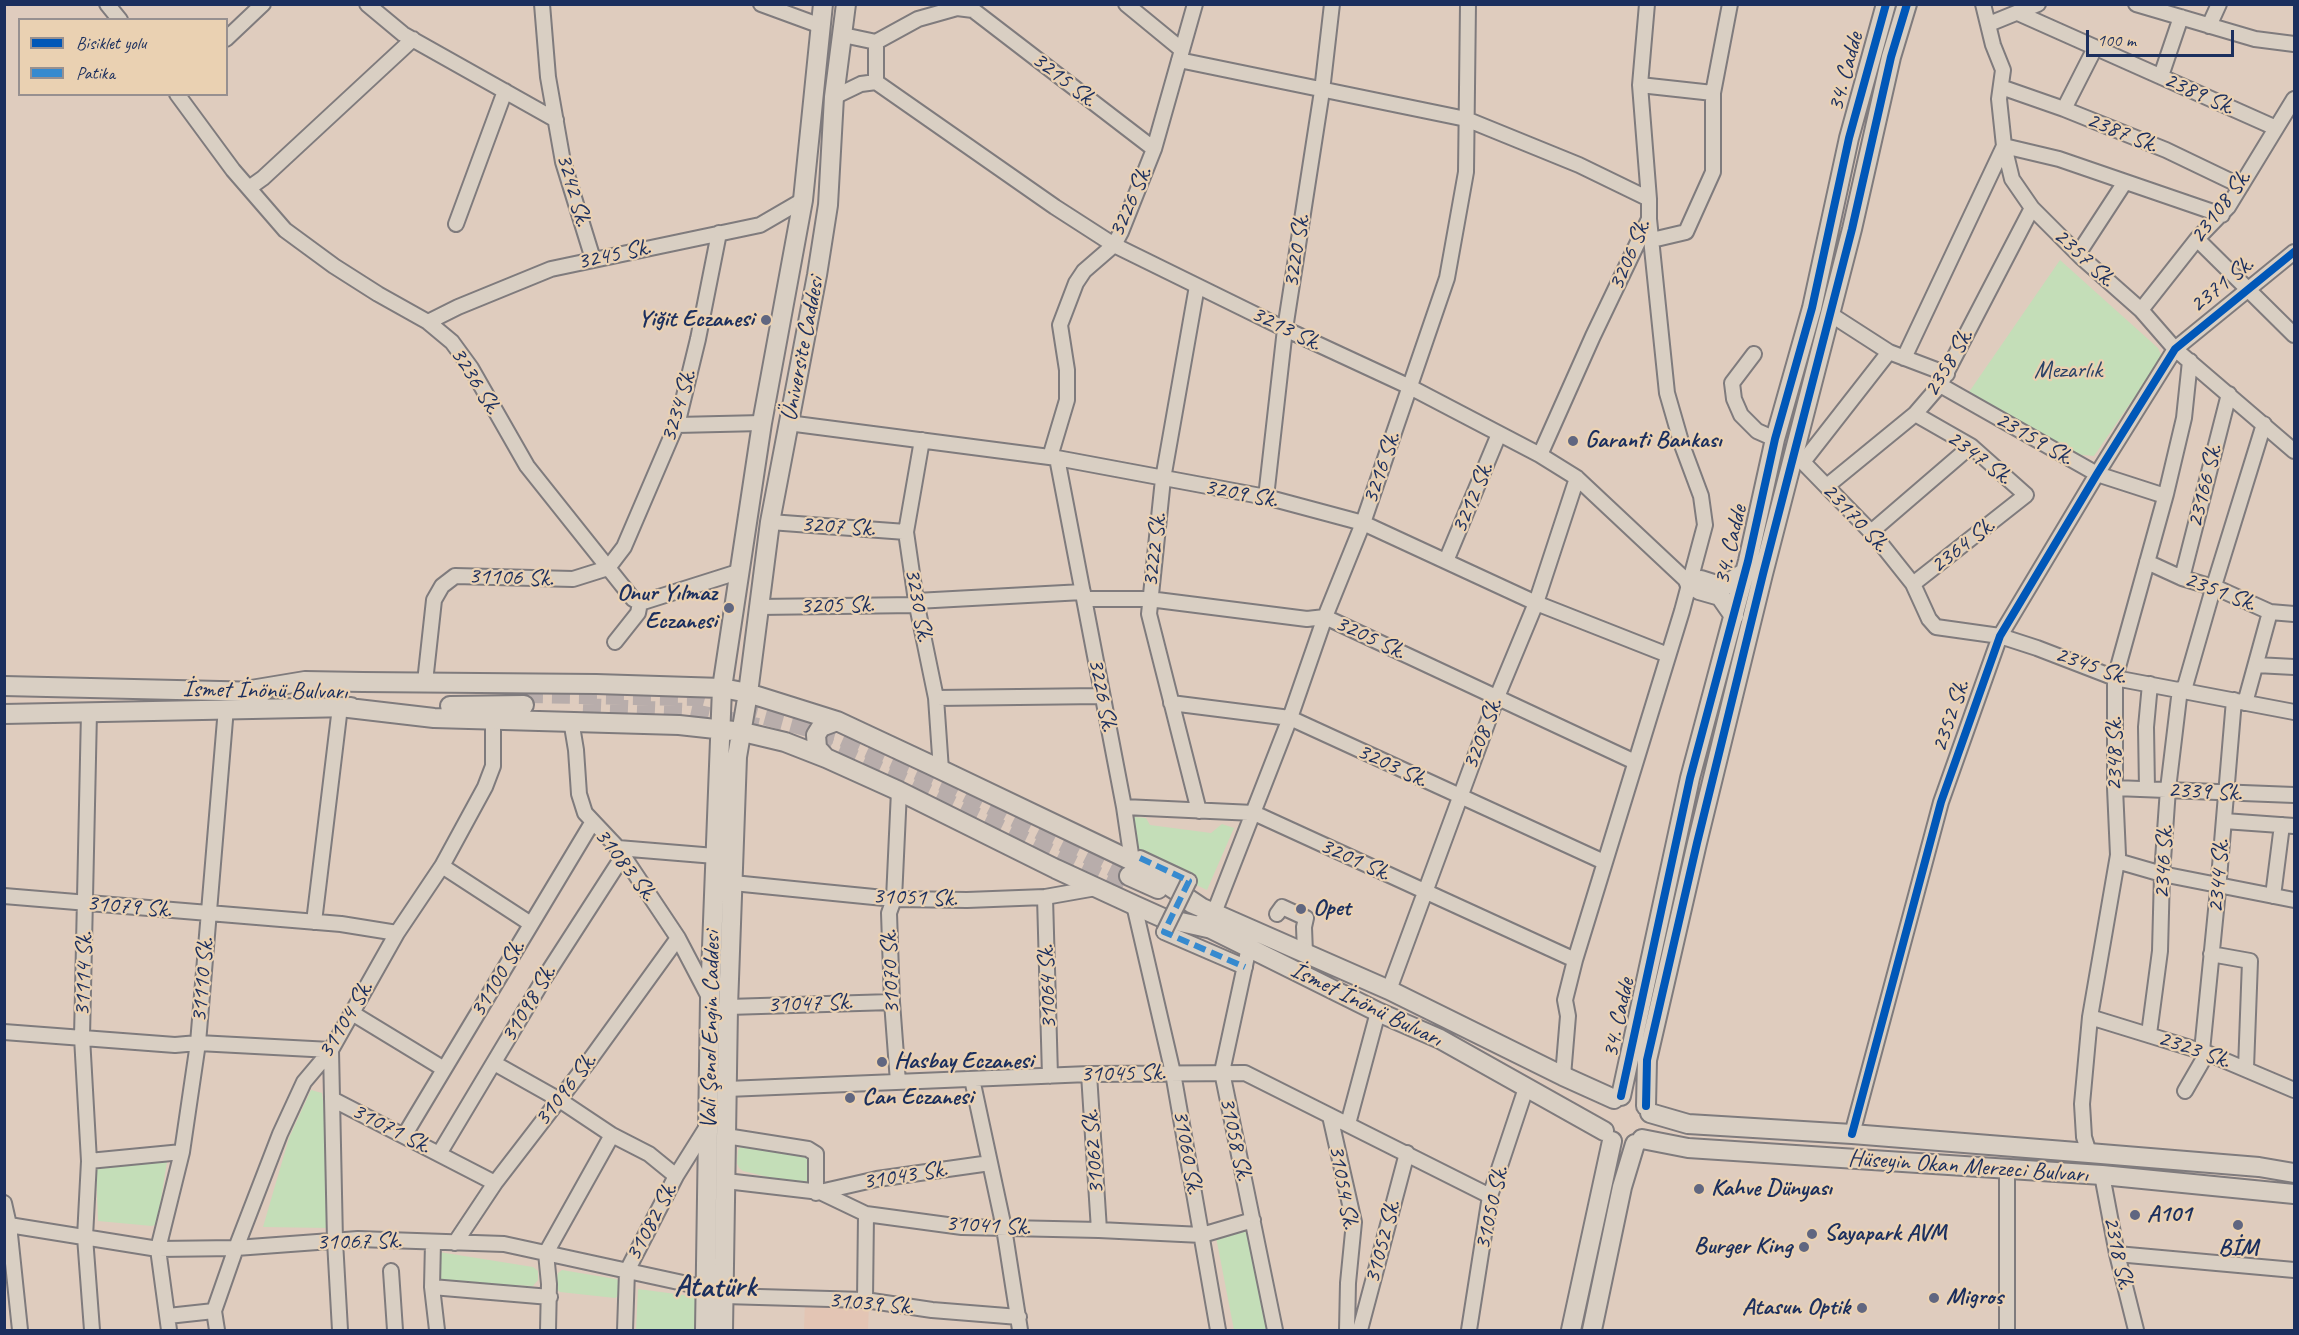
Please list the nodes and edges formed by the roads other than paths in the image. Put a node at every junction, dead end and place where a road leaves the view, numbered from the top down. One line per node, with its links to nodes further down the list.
1 (107, 4): 24 (street)
2 (263, 4): 29 (street)
3 (367, 4): 30 (street)
4 (542, 4): 47 (street, 3242 Sk.)
5 (761, 4): 26 (street)
6 (823, 4): 26 (main road, Üniversite Caddesi)
7 (846, 4): 28 (main road, Üniversite Caddesi)
8 (1126, 4): 34 (street)
9 (1195, 4): 34 (street, 3226 Sk.)
10 (1332, 4): 40 (street, 3220 Sk.)
11 (1468, 4): 46 (street, 3216 Sk.)
12 (1647, 4): 37 (street, 3206 Sk.)
13 (1730, 4): 41 (street)
14 (1886, 4): 88 (main road, 34. Cadde)
15 (1907, 4): 70 (main road, 34. Cadde)
16 (1983, 4): 25 (street, 2357 Sk.)
17 (2038, 4): 22 (street)
18 (2136, 4): 21 (street)
19 (2219, 4): 27 (street)
20 (974, 7): 31 (street); 50 (street, 3215 Sk.)
21 (2152, 7): 23 (street)
22 (2018, 13): 25 (street); 33 (street, 2389 Sk.)
23 (2181, 17): 27 (street); 35 (street)
24 (118, 18)
25 (1989, 24): 38 (street, 2357 Sk.)
26 (821, 26): 54 (main road, Üniversite Caddesi)
27 (2209, 26): 32 (street)
28 (843, 35): 31 (street); 43 (main road, Üniversite Caddesi)
29 (228, 37)
30 (413, 39): 39 (street); 53 (street)
31 (876, 42): 36 (street)
32 (2295, 44)
33 (2095, 48): 35 (street, 2389 Sk.); 45 (street)
34 (1180, 55): 40 (street); 50 (street, 3226 Sk.)
35 (2161, 76): 48 (street, 2389 Sk.)
36 (876, 82): 43 (street); 63 (street, 3213 Sk.)
37 (1640, 85): 41 (street); 55 (street, 3206 Sk.)
38 (2001, 87): 45 (street, 2387 Sk.); 49 (street, 2357 Sk.)
39 (505, 91): 47 (street); 59 (street)
40 (1322, 91): 46 (street); 72 (street, 3220 Sk.)
41 (1713, 93): 62 (street)
42 (179, 96): 53 (street, 3236 Sk.)
43 (834, 97): 84 (main road, Üniversite Caddesi)
44 (2295, 99): 48 (street, 23108 Sk.)
45 (2064, 109): 52 (street, 2387 Sk.)
46 (1466, 119): 55 (street); 80 (street, 3216 Sk.)
47 (555, 120): 66 (street, 3242 Sk.)
48 (2276, 128): 52 (street, 23108 Sk.)
49 (2004, 146): 51 (street); 56 (street, 2357 Sk.); 77 (street)
50 (1154, 149): 63 (street, 3226 Sk.)
51 (2125, 182): 57 (street); 65 (street)
52 (2241, 186): 57 (street, 23108 Sk.)
53 (249, 188): 71 (street, 3236 Sk.)
54 (803, 200): 60 (street, 3245 Sk.); 83 (main road, Üniversite Caddesi)
55 (1649, 200): 58 (street, 3206 Sk.)
56 (2032, 208): 65 (street, 2357 Sk.); 79 (street, 2358 Sk.)
57 (2222, 215): 61 (street, 23108 Sk.)
58 (1649, 219): 62 (street); 92 (street, 3206 Sk.)
59 (456, 224)
60 (719, 233): 66 (street, 3245 Sk.); 86 (street, 3234 Sk.)
61 (2198, 239): 68 (street); 69 (street, 23108 Sk.)
62 (1652, 240): 112 (street)
63 (1114, 244): 67 (street, 3213 Sk.); 93 (street, 3226 Sk.)
64 (2295, 252): 68 (street, 2371 Sk.)
65 (2078, 254): 69 (street, 2357 Sk.)
66 (593, 259): 71 (street, 3245 Sk.)
67 (1197, 286): 72 (street, 3213 Sk.); 97 (street, 3222 Sk.)
68 (2248, 289): 73 (street); 74 (street, 2371 Sk.)
69 (2141, 310): 74 (street, 2357 Sk.)
70 (1830, 314): 75 (street, 23159 Sk.); 94 (main road, 34. Cadde)
71 (428, 322): 108 (street, 3236 Sk.)
72 (1285, 330): 80 (street, 3213 Sk.); 100 (street, 3220 Sk.)
73 (2295, 335)
74 (2175, 349): 78 (street, 2357 Sk.); 95 (street, 2352 Sk.)
75 (1889, 352): 77 (street, 23159 Sk.); 94 (street)
76 (1754, 354): 88 (street)
77 (1904, 358): 79 (street, 23159 Sk.)
78 (2190, 361): 81 (street, 2357 Sk.); 99 (street, 2348 Sk.)
79 (1944, 380): 82 (street, 2358 Sk.); 95 (street, 23159 Sk.)
80 (1410, 387): 87 (street, 3213 Sk.); 103 (street, 3216 Sk.)
81 (2229, 394): 85 (street, 2357 Sk.); 111 (street, 23166 Sk.)
82 (1915, 414): 90 (street, 2347 Sk.); 98 (street, 2358 Sk.)
83 (762, 423): 86 (street); 109 (main road, Üniversite Caddesi)
84 (788, 423): 89 (street, 3209 Sk.); 102 (main road, Üniversite Caddesi)
85 (2264, 424): 91 (street, 2357 Sk.); 114 (street, 2346 Sk.)
86 (677, 425): 108 (street, 3234 Sk.)
87 (1499, 434): 92 (street, 3213 Sk.); 106 (street, 3212 Sk.)
88 (1775, 439): 110 (main road, 34. Cadde)
89 (922, 440): 93 (street, 3209 Sk.); 104 (street, 3230 Sk.)
90 (1971, 446): 101 (street, 2347 Sk.); 105 (street)
91 (2295, 452)
92 (1540, 455): 96 (street, 3213 Sk.)
93 (1053, 458): 97 (street, 3209 Sk.); 116 (street, 3226 Sk.)
94 (1799, 458): 98 (street, 23170 Sk.); 233 (main road, 34. Cadde)
95 (2097, 474): 99 (street, 23159 Sk.); 126 (street, 2352 Sk.)
96 (1577, 478): 112 (street, 3213 Sk.); 120 (street, 3208 Sk.)
97 (1163, 479): 100 (street, 3209 Sk.); 117 (street, 3222 Sk.)
98 (1827, 486): 105 (street, 23170 Sk.)
99 (2165, 496): 107 (street, 2348 Sk.)
100 (1266, 497): 103 (street, 3209 Sk.)
101 (2012, 507): 113 (street, 2364 Sk.)
102 (770, 522): 104 (street, 3207 Sk.); 121 (main road, Üniversite Caddesi)
103 (1363, 523): 106 (street, 3209 Sk.); 125 (street, 3216 Sk.)
104 (906, 532): 119 (street, 3230 Sk.)
105 (1871, 532): 113 (street, 23170 Sk.)
106 (1446, 561): 120 (street, 3209 Sk.)
107 (2147, 562): 111 (street, 2351 Sk.); 131 (street, 2348 Sk.)
108 (608, 568): 118 (street, 3236 Sk.); 132 (street, 31106 Sk.)
109 (741, 571): 118 (street); 135 (main road, Üniversite Caddesi)
110 (1745, 572): 115 (main road); 124 (main road, 34. Cadde)
111 (2182, 578): 114 (street, 2351 Sk.)
112 (1689, 583): 115 (main road); 128 (street)
113 (1913, 584): 126 (street, 2345 Sk.)
114 (2213, 589): 122 (street, 2351 Sk.); 137 (street, 2346 Sk.)
115 (1721, 592): 124 (main road)
116 (1084, 595): 117 (street, 3205 Sk.); 119 (street, 3205 Sk.); 139 (street, 3226 Sk.)
117 (1149, 599): 125 (street, 3205 Sk.); 143 (street, 3222 Sk.)
118 (640, 603): 127 (street)
119 (917, 603): 121 (street, 3205 Sk.); 141 (street, 3230 Sk.)
120 (1536, 603): 128 (street, 3209 Sk.); 140 (street, 3208 Sk.)
121 (758, 607): 138 (main road, Üniversite Caddesi)
122 (2270, 612): 123 (street, 2351 Sk.); 129 (street, 2344 Sk.)
123 (2295, 614)
124 (1734, 616): 214 (main road, 34. Cadde)
125 (1325, 617): 140 (street, 3205 Sk.); 149 (street, 3216 Sk.)
126 (2000, 636): 131 (street, 2345 Sk.); 237 (street, 2352 Sk.)
127 (615, 642)
128 (1668, 655): 156 (street)
129 (2256, 665): 130 (street); 142 (street, 2344 Sk.)
130 (2295, 667)
131 (2115, 678): 133 (street, 2345 Sk.); 158 (street, 2348 Sk.)
132 (425, 682): 135 (main road, İsmet İnönü Bulvarı); 136 (main road, İsmet İnönü Bulvarı)
133 (2150, 684): 137 (street, 2345 Sk.); 159 (street)
134 (4, 686): 136 (main road, İsmet İnönü Bulvarı)
135 (722, 688): 138 (main road, İsmet İnönü Bulvarı); 153 (main road, Üniversite Caddesi)
136 (251, 690): 144 (main road, İsmet İnönü Bulvarı)
137 (2182, 690): 142 (street, 2345 Sk.); 160 (street, 2346 Sk.)
138 (748, 693): 152 (main road, İsmet İnönü Bulvarı); 154 (main road, Üniversite Caddesi)
139 (1101, 696): 141 (street); 165 (street, 3226 Sk.)
140 (1497, 697): 156 (street, 3205 Sk.); 164 (street, 3208 Sk.)
141 (936, 698): 157 (street, 3230 Sk.)
142 (2240, 701): 147 (street, 2345 Sk.); 162 (street, 2344 Sk.)
143 (1171, 703): 149 (street, 3203 Sk.); 166 (street, 3222 Sk.)
144 (340, 707): 145 (main road, İsmet İnönü Bulvarı); 150 (main road); 191 (street)
145 (226, 708): 146 (main road, İsmet İnönü Bulvarı); 189 (street, 31110 Sk.)
146 (89, 712): 148 (main road, İsmet İnönü Bulvarı); 187 (street, 31114 Sk.)
147 (2295, 712)
148 (4, 714)
149 (1290, 718): 164 (street, 3203 Sk.); 167 (street, 3216 Sk.)
150 (494, 719): 151 (main road); 175 (street, 31104 Sk.)
151 (571, 720): 153 (main road); 169 (street, 31083 Sk.)
152 (837, 721): 155 (main road); 157 (main road, İsmet İnönü Bulvarı)
153 (719, 730): 154 (main road); 172 (main road, Vali Şenol Engin Caddesi)
154 (743, 732): 155 (main road); 178 (main road, Vali Şenol Engin Caddesi)
155 (826, 758): 161 (main road)
156 (1635, 762): 174 (street)
157 (941, 770): 176 (main road, İsmet İnönü Bulvarı)
158 (2115, 788): 159 (street, 2339 Sk.); 173 (street, 2348 Sk.)
159 (2147, 789): 160 (street, 2339 Sk.)
160 (2168, 789): 162 (street, 2339 Sk.); 177 (street, 2346 Sk.)
161 (899, 791): 180 (main road); 185 (street, 31070 Sk.)
162 (2225, 794): 163 (street, 2339 Sk.); 168 (street, 2344 Sk.)
163 (2295, 795)
164 (1459, 797): 174 (street, 3203 Sk.); 181 (street, 3208 Sk.)
165 (1124, 807): 166 (street, 3201 Sk.); 176 (street, 3226 Sk.)
166 (1199, 812): 167 (street, 3201 Sk.)
167 (1254, 813): 181 (street, 3201 Sk.); 190 (street, 3216 Sk.)
168 (2224, 821): 170 (street); 179 (street, 2344 Sk.)
169 (592, 823): 171 (street, 31083 Sk.); 192 (street, 31100 Sk.)
170 (2288, 825): 183 (street)
171 (620, 852): 172 (street); 195 (street, 31083 Sk.); 215 (street, 31098 Sk.)
172 (715, 856): 202 (main road, Vali Şenol Engin Caddesi)
173 (2117, 861): 177 (street); 207 (street, 2348 Sk.)
174 (1604, 862): 199 (street)
175 (441, 867): 192 (street); 193 (street, 31104 Sk.)
176 (1131, 871): 190 (main road, İsmet İnönü Bulvarı); 200 (street, bridge)
177 (2162, 874): 179 (street); 209 (street, 2346 Sk.)
178 (733, 883): 185 (street, 31051 Sk.); 204 (main road, Vali Şenol Engin Caddesi)
179 (2217, 885): 183 (street); 198 (street, 2344 Sk.)
180 (1096, 888): 184 (street, 31051 Sk.); 188 (main road)
181 (1424, 891): 199 (street, 3201 Sk.); 201 (street, 3208 Sk.)
182 (4, 896): 187 (street, 31079 Sk.)
183 (2273, 896): 186 (street)
184 (1045, 897): 185 (street, 31051 Sk.); 221 (street, 31064 Sk.)
185 (894, 899): 203 (street, 31070 Sk.)
186 (2295, 900)
187 (86, 903): 189 (street, 31079 Sk.); 210 (street, 31114 Sk.)
188 (1134, 905): 190 (main road); 219 (street, 31060 Sk.)
189 (209, 914): 191 (street, 31079 Sk.); 211 (street, 31110 Sk.)
190 (1209, 917): 194 (main road, İsmet İnönü Bulvarı); 196 (main road, İsmet İnönü Bulvarı)
191 (314, 922): 193 (street, 31079 Sk.)
192 (531, 924): 217 (street, 31100 Sk.)
193 (397, 933): 206 (street, 31104 Sk.)
194 (1263, 935): 197 (main road, İsmet İnönü Bulvarı); 197 (street)
195 (678, 938): 202 (street, 31083 Sk.); 232 (street, 31096 Sk.)
196 (1249, 947): 200 (street, 31058 Sk.); 205 (main road, İsmet İnönü Bulvarı)
197 (1305, 953): 201 (main road, İsmet İnönü Bulvarı)
198 (2211, 954): 213 (street, 2344 Sk.); 216 (street)
199 (1575, 960): 222 (street)
200 (1245, 967): 218 (street, 31058 Sk.)
201 (1389, 990): 222 (main road, İsmet İnönü Bulvarı)
202 (710, 999): 235 (main road, Vali Şenol Engin Caddesi)
203 (892, 1002): 204 (street, 31047 Sk.); 224 (street, 31070 Sk.)
204 (728, 1007): 227 (main road, Vali Şenol Engin Caddesi)
205 (1378, 1012): 225 (main road, İsmet İnönü Bulvarı); 236 (street, 31054 Sk.)
206 (352, 1013): 212 (street, 31104 Sk.); 217 (street)
207 (2090, 1017): 209 (street, 2323 Sk.); 245 (street, 2348 Sk.)
208 (4, 1032): 210 (street)
209 (2149, 1034): 213 (street, 2323 Sk.)
210 (82, 1037): 211 (street); 247 (street, 31114 Sk.)
211 (198, 1043): 212 (street); 243 (street, 31110 Sk.)
212 (331, 1050): 231 (street, 31071 Sk.); 269 (street, 31104 Sk.)
213 (2205, 1052): 216 (street, 2323 Sk.); 229 (street, 2344 Sk.)
214 (1632, 1053): 226 (main road); 230 (main road, 34. Cadde)
215 (494, 1062): 232 (street); 246 (street, 31098 Sk.)
216 (2246, 1068): 228 (street, 2323 Sk.)
217 (444, 1070): 239 (street, 31100 Sk.)
218 (1222, 1072): 219 (street, 31045 Sk.); 234 (street, 31045 Sk.); 260 (street, 31058 Sk.)
219 (1173, 1073): 220 (street, 31045 Sk.); 264 (street, 31060 Sk.)
220 (1089, 1074): 221 (street, 31045 Sk.); 263 (street, 31062 Sk.)
221 (1050, 1076): 223 (street, 31045 Sk.)
222 (1563, 1076): 226 (main road, İsmet İnönü Bulvarı)
223 (972, 1079): 224 (street, 31045 Sk.); 248 (street)
224 (898, 1082): 227 (street, 31045 Sk.)
225 (1526, 1088): 241 (main road, İsmet İnönü Bulvarı); 257 (street, 31050 Sk.)
226 (1593, 1088): 230 (main road, İsmet İnönü Bulvarı)
227 (727, 1089): 240 (main road, Vali Şenol Engin Caddesi)
228 (2295, 1090)
229 (2185, 1091)
230 (1618, 1098): 233 (main road); 241 (main road)
231 (332, 1099): 239 (street, 31071 Sk.); 266 (street)
232 (558, 1099): 238 (street); 254 (street, 31096 Sk.)
233 (1648, 1109): 237 (main road, Hüseyin Okan Merzeci Bulvarı); 242 (main road)
234 (1330, 1116): 236 (street, 31045 Sk.); 297 (street, 31054 Sk.)
235 (709, 1123): 252 (street, 31082 Sk.); 277 (main road, Vali Şenol Engin Caddesi)
236 (1348, 1124): 244 (street, 31045 Sk.)
237 (1852, 1134): 245 (main road, Hüseyin Okan Merzeci Bulvarı)
238 (612, 1135): 252 (street); 271 (street)
239 (404, 1136): 246 (street, 31071 Sk.)
240 (726, 1136): 253 (main road, Vali Şenol Engin Caddesi); 255 (street)
241 (1608, 1136): 242 (main road); 300 (main road)
242 (1639, 1141): 249 (main road, Hüseyin Okan Merzeci Bulvarı); 301 (main road)
243 (182, 1152): 247 (street); 270 (street, 31110 Sk.)
244 (1407, 1153): 257 (street, 31045 Sk.); 298 (street, 31052 Sk.)
245 (2089, 1153): 250 (main road, Hüseyin Okan Merzeci Bulvarı)
246 (439, 1154): 254 (street, 31071 Sk.)
247 (89, 1161): 265 (street, 31114 Sk.)
248 (990, 1163): 255 (street, 31043 Sk.); 262 (street)
249 (2007, 1169): 251 (main road, Hüseyin Okan Merzeci Bulvarı); 302 (street)
250 (2295, 1173)
251 (2102, 1175): 256 (main road, Hüseyin Okan Merzeci Bulvarı); 272 (street, 2318 Sk.)
252 (676, 1176): 275 (street, 31082 Sk.)
253 (726, 1181): 255 (street, 31041 Sk.); 278 (main road, Vali Şenol Engin Caddesi)
254 (495, 1183): 268 (street, 31096 Sk.)
255 (818, 1192): 259 (street, 31041 Sk.)
256 (2295, 1194)
257 (1490, 1196): 299 (street, 31050 Sk.)
258 (4, 1203): 261 (street)
259 (866, 1214): 262 (street, 31041 Sk.); 280 (street)
260 (1253, 1220): 264 (street, 31041 Sk.); 296 (street, 31058 Sk.)
261 (9, 1225): 265 (street, 31067 Sk.); 284 (street)
262 (1004, 1228): 263 (street, 31041 Sk.); 283 (street)
263 (1099, 1230): 264 (street, 31041 Sk.)
264 (1202, 1235): 295 (street, 31060 Sk.)
265 (85, 1237): 270 (street, 31067 Sk.); 285 (street, 31114 Sk.)
266 (335, 1241): 267 (street, 31067 Sk.); 269 (street, 31067 Sk.); 288 (street)
267 (433, 1242): 268 (street, 31067 Sk.); 276 (street)
268 (455, 1243): 271 (street, 31067 Sk.)
269 (236, 1248): 270 (street, 31067 Sk.); 281 (street, 31104 Sk.)
270 (158, 1249): 282 (street)
271 (546, 1253): 275 (street, 31067 Sk.); 279 (street)
272 (2117, 1254): 273 (street); 303 (street, 2318 Sk.)
273 (2295, 1270)
274 (391, 1271): 289 (street)
275 (627, 1271): 277 (street, 31067 Sk.); 292 (street, 31082 Sk.)
276 (432, 1287): 279 (street); 290 (street)
277 (706, 1288): 293 (main road, Vali Şenol Engin Caddesi)
278 (724, 1296): 280 (street, 31039 Sk.); 294 (main road, Vali Şenol Engin Caddesi)
279 (550, 1297): 291 (street)
280 (865, 1300): 283 (street, 31039 Sk.)
281 (214, 1311): 282 (street); 287 (street, 31104 Sk.)
282 (168, 1316): 286 (street)
283 (1019, 1324)
284 (20, 1330)
285 (92, 1330)
286 (169, 1330)
287 (217, 1330)
288 (340, 1330)
289 (395, 1330)
290 (437, 1330)
291 (548, 1330)
292 (625, 1330)
293 (705, 1330)
294 (723, 1330)
295 (1218, 1330)
296 (1275, 1330)
297 (1347, 1330)
298 (1360, 1330)
299 (1469, 1330)
300 (1571, 1330)
301 (1592, 1330)
302 (2007, 1330)
303 (2136, 1330)

